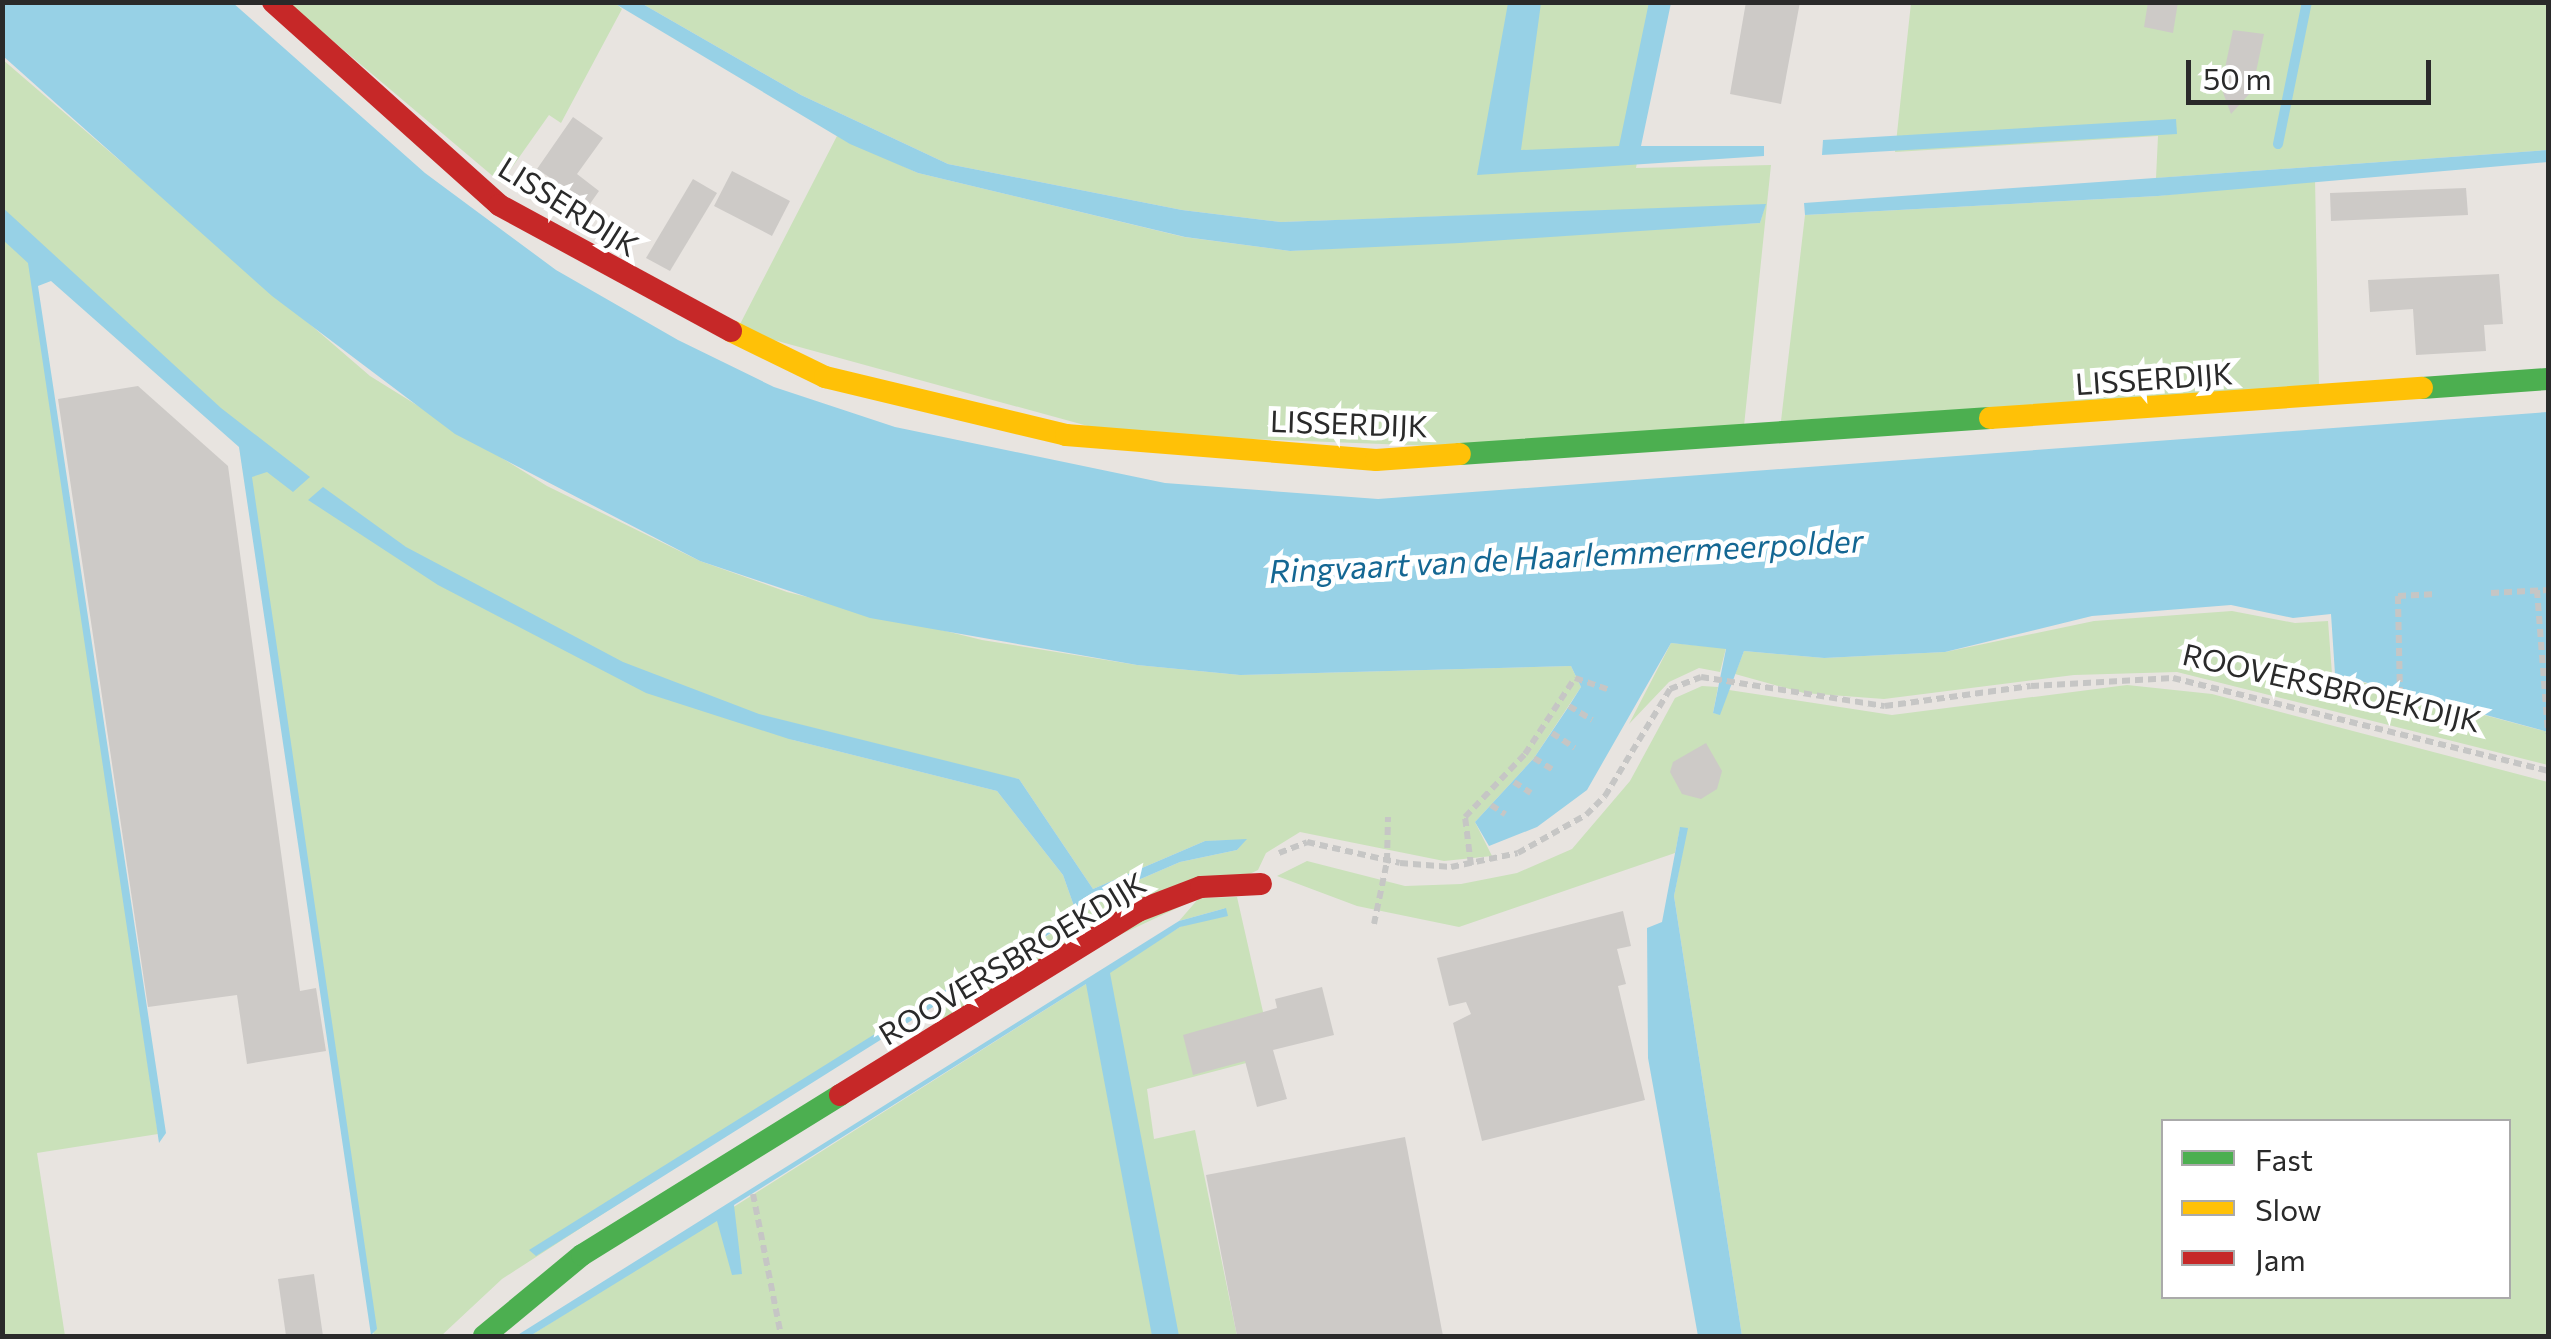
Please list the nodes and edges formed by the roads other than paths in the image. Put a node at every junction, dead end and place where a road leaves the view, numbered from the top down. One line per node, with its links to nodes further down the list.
1 (274, 2): 2 (street, LISSERDIJK)
2 (2548, 378)
3 (1262, 884): 4 (street, ROOVERSBROEKDIJK)
4 (484, 1336)

